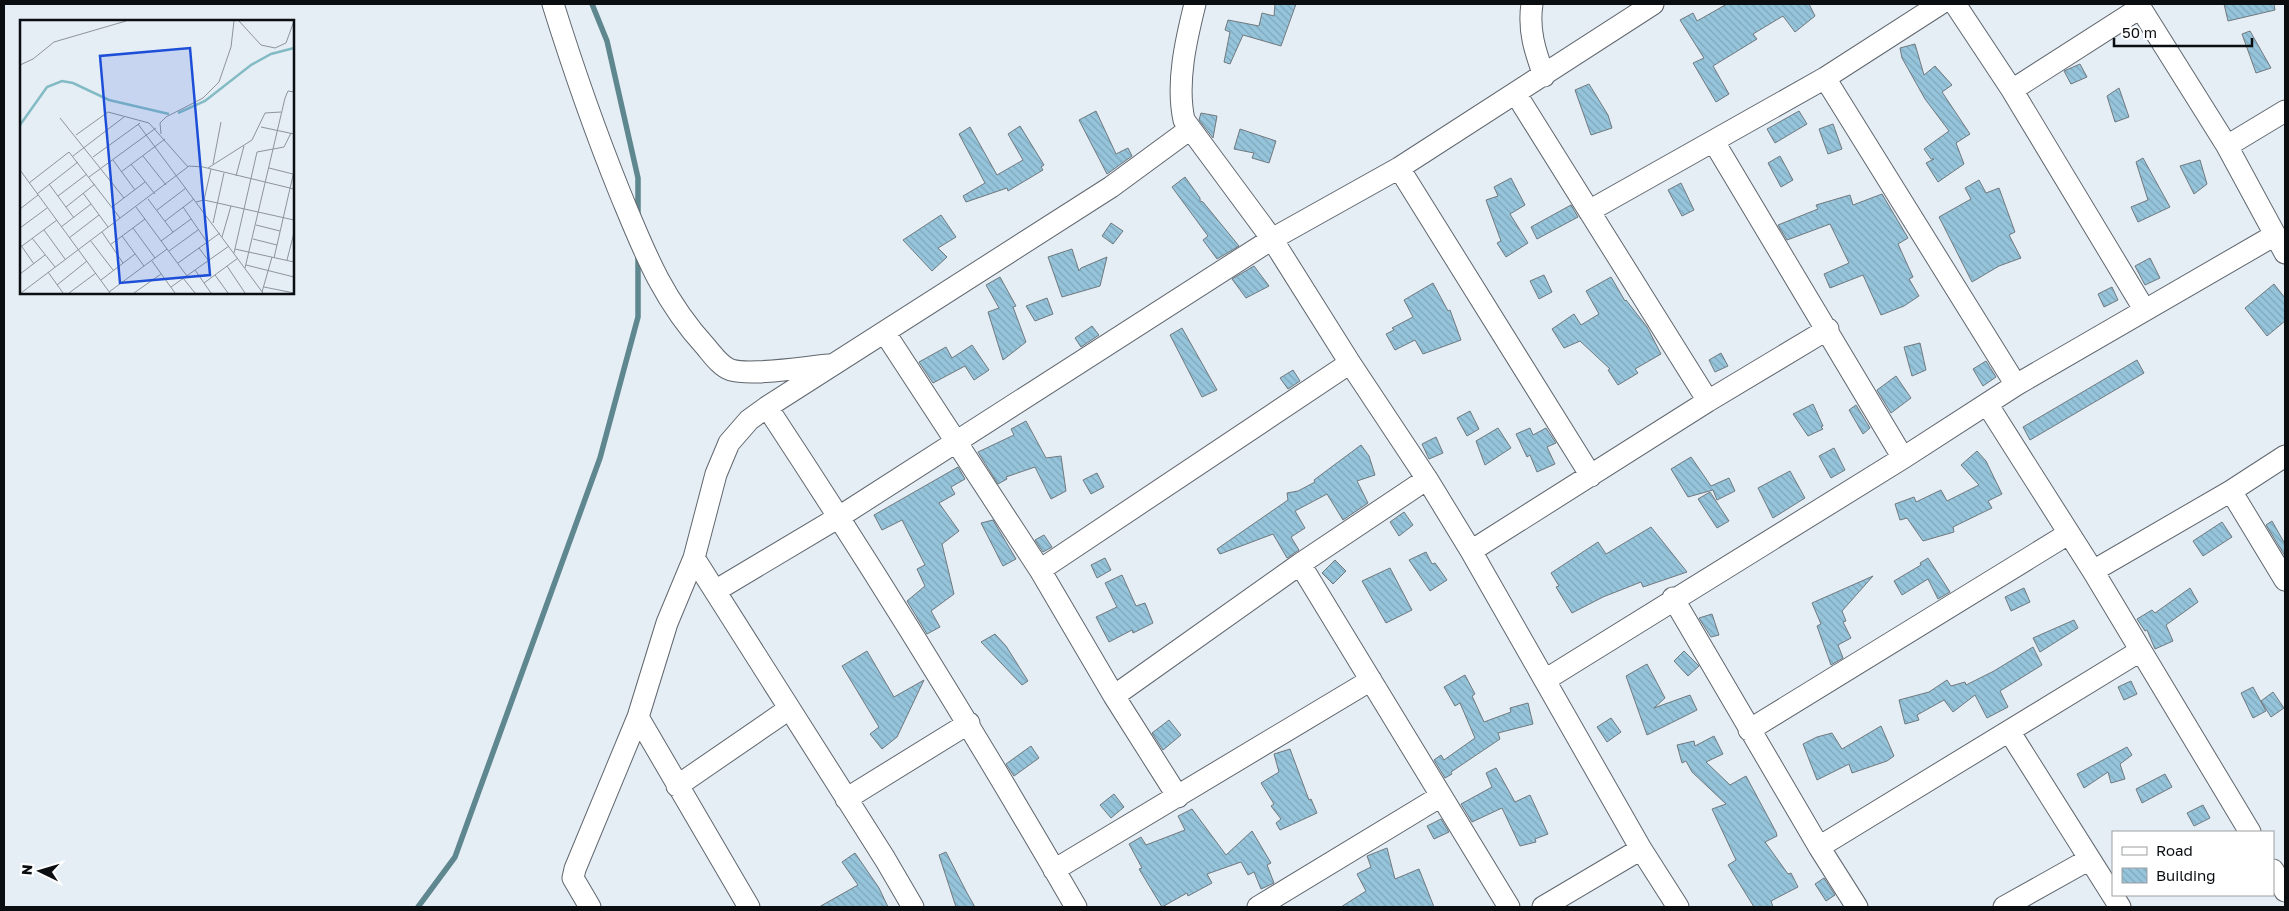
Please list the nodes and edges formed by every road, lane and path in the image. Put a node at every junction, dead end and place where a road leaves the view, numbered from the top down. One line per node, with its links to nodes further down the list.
1 (553, 4): 24 (street)
2 (1195, 4): 13 (street)
3 (1532, 4): 8 (street)
4 (1654, 4): 8 (street)
5 (1940, 4): 9 (street)
6 (1955, 4): 10 (street)
7 (2139, 6): 10 (street); 15 (street)
8 (1544, 76): 11 (street)
9 (1824, 78): 14 (street); 25 (street)
10 (2012, 90): 20 (street)
11 (1516, 94): 16 (street); 17 (street)
12 (2285, 111): 15 (street)
13 (1190, 129): 18 (street); 22 (street)
14 (1714, 142): 17 (street); 21 (street)
15 (2227, 146): 19 (street)
16 (1399, 168): 18 (street); 32 (street)
17 (1589, 211): 26 (street)
18 (1272, 239): 23 (street); 29 (street)
19 (2280, 244): 20 (street)
20 (2144, 309): 25 (street)
21 (1828, 330): 26 (street); 31 (street)
22 (885, 333): 24 (street); 29 (street)
23 (1350, 363): 33 (street); 40 (street)
24 (832, 364): 28 (street)
25 (2016, 385): 27 (street)
26 (1708, 401): 32 (street)
27 (1987, 404): 31 (street); 36 (street)
28 (768, 407): 35 (street); 38 (street)
29 (956, 442): 35 (street); 40 (street)
30 (2285, 456): 34 (street)
31 (1904, 458): 44 (street)
32 (1590, 476): 37 (street)
33 (1427, 479): 37 (street); 39 (street)
34 (2231, 491): 41 (street); 42 (street)
35 (839, 517): 43 (street); 51 (street)
36 (2068, 534): 41 (street); 52 (street)
37 (1471, 551): 47 (street)
38 (694, 558): 43 (street); 50 (street)
39 (1300, 564): 46 (street); 48 (street)
40 (1040, 570): 48 (street)
41 (2093, 571): 45 (street)
42 (2285, 580)
43 (715, 591): 49 (street)
44 (1674, 598): 47 (street); 52 (street)
45 (2140, 651): 53 (street); 58 (street)
46 (1372, 680): 55 (street); 56 (street)
47 (1545, 680): 60 (street)
48 (1114, 696): 56 (street)
49 (789, 709): 54 (street); 57 (street)
50 (638, 718): 54 (street); 67 (street)
51 (969, 723): 57 (street); 62 (street)
52 (1750, 730): 59 (street)
53 (2009, 731): 59 (street); 61 (street)
54 (677, 786): 68 (street)
55 (1441, 796): 71 (street); 72 (street)
56 (1178, 797): 62 (street)
57 (846, 799): 69 (street)
58 (2249, 831)
59 (1819, 847): 75 (street)
60 (1641, 849): 73 (street); 74 (street)
61 (2088, 860): 65 (street); 76 (street)
62 (1054, 870): 70 (street)
63 (2274, 872): 64 (street)
64 (2285, 891)
65 (2112, 895)
66 (2113, 896): 77 (street)
67 (590, 907)
68 (749, 907)
69 (913, 907)
70 (1076, 907)
71 (1258, 907)
72 (1509, 907)
73 (1543, 907)
74 (1678, 907)
75 (1858, 907)
76 (2004, 907)
77 (2120, 907)

